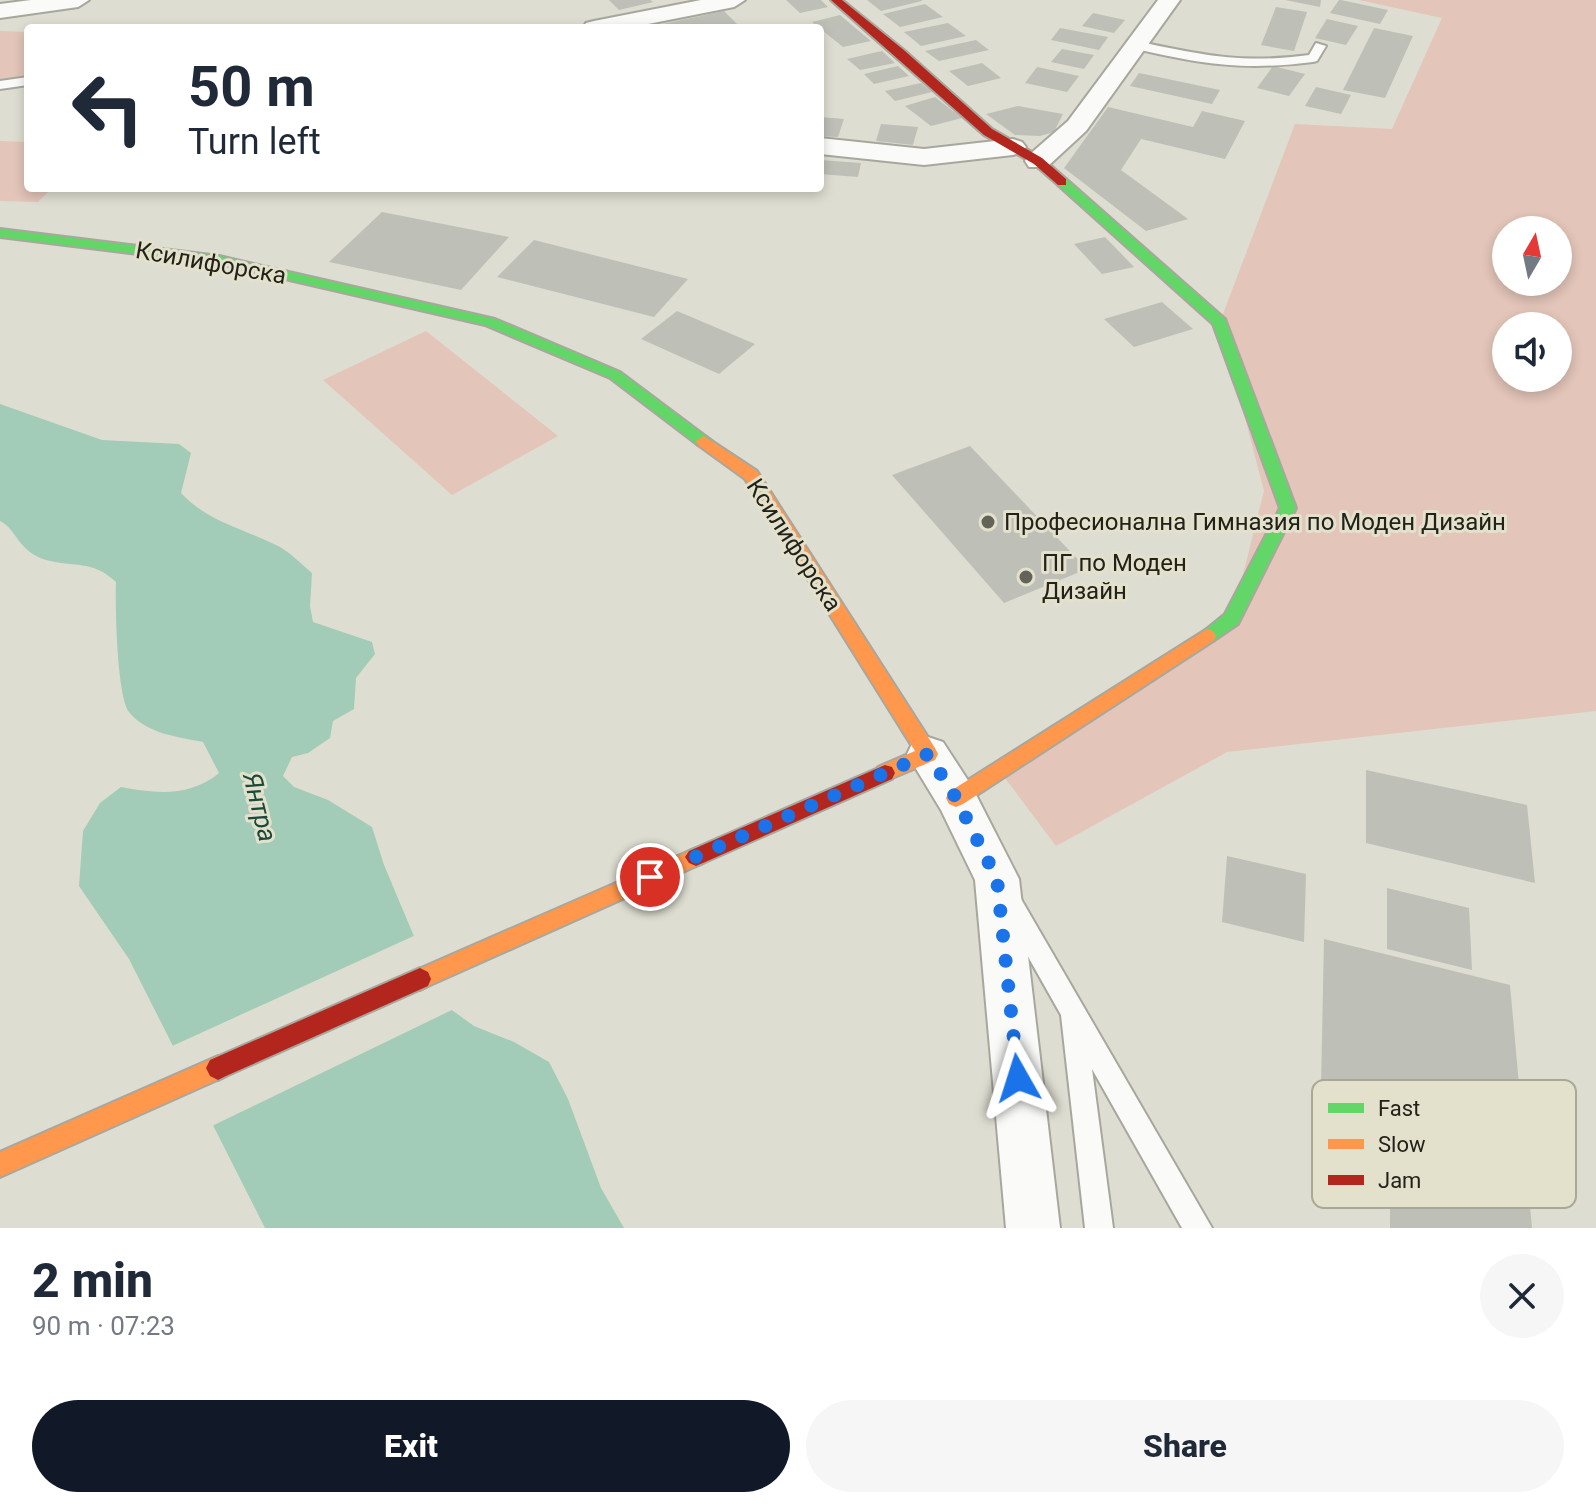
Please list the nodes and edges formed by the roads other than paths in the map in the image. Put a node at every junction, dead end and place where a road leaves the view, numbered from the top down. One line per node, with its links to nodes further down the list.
1 (78, 0): 5 (street)
2 (734, 0): 6 (street)
3 (836, 0): 12 (street)
4 (1169, 0): 7 (street)
5 (0, 11)
6 (614, 24)
7 (1136, 45): 8 (lane); 13 (street)
8 (1320, 46)
9 (24, 82): 10 (lane)
10 (0, 85)
11 (824, 146): 12 (street)
12 (1013, 147): 13 (street)
13 (1038, 161): 16 (street)
14 (0, 233): 15 (street, Ксилифорска)
15 (928, 754): 16 (street, Ксилифорска); 19 (street)
16 (956, 798): 17 (street, Ксилифорска)
17 (997, 879): 18 (lane); 20 (street, Ксилифорска)
18 (1071, 1008): 21 (lane); 22 (lane)
19 (0, 1165)
20 (1033, 1228)
21 (1099, 1228)
22 (1198, 1228)

